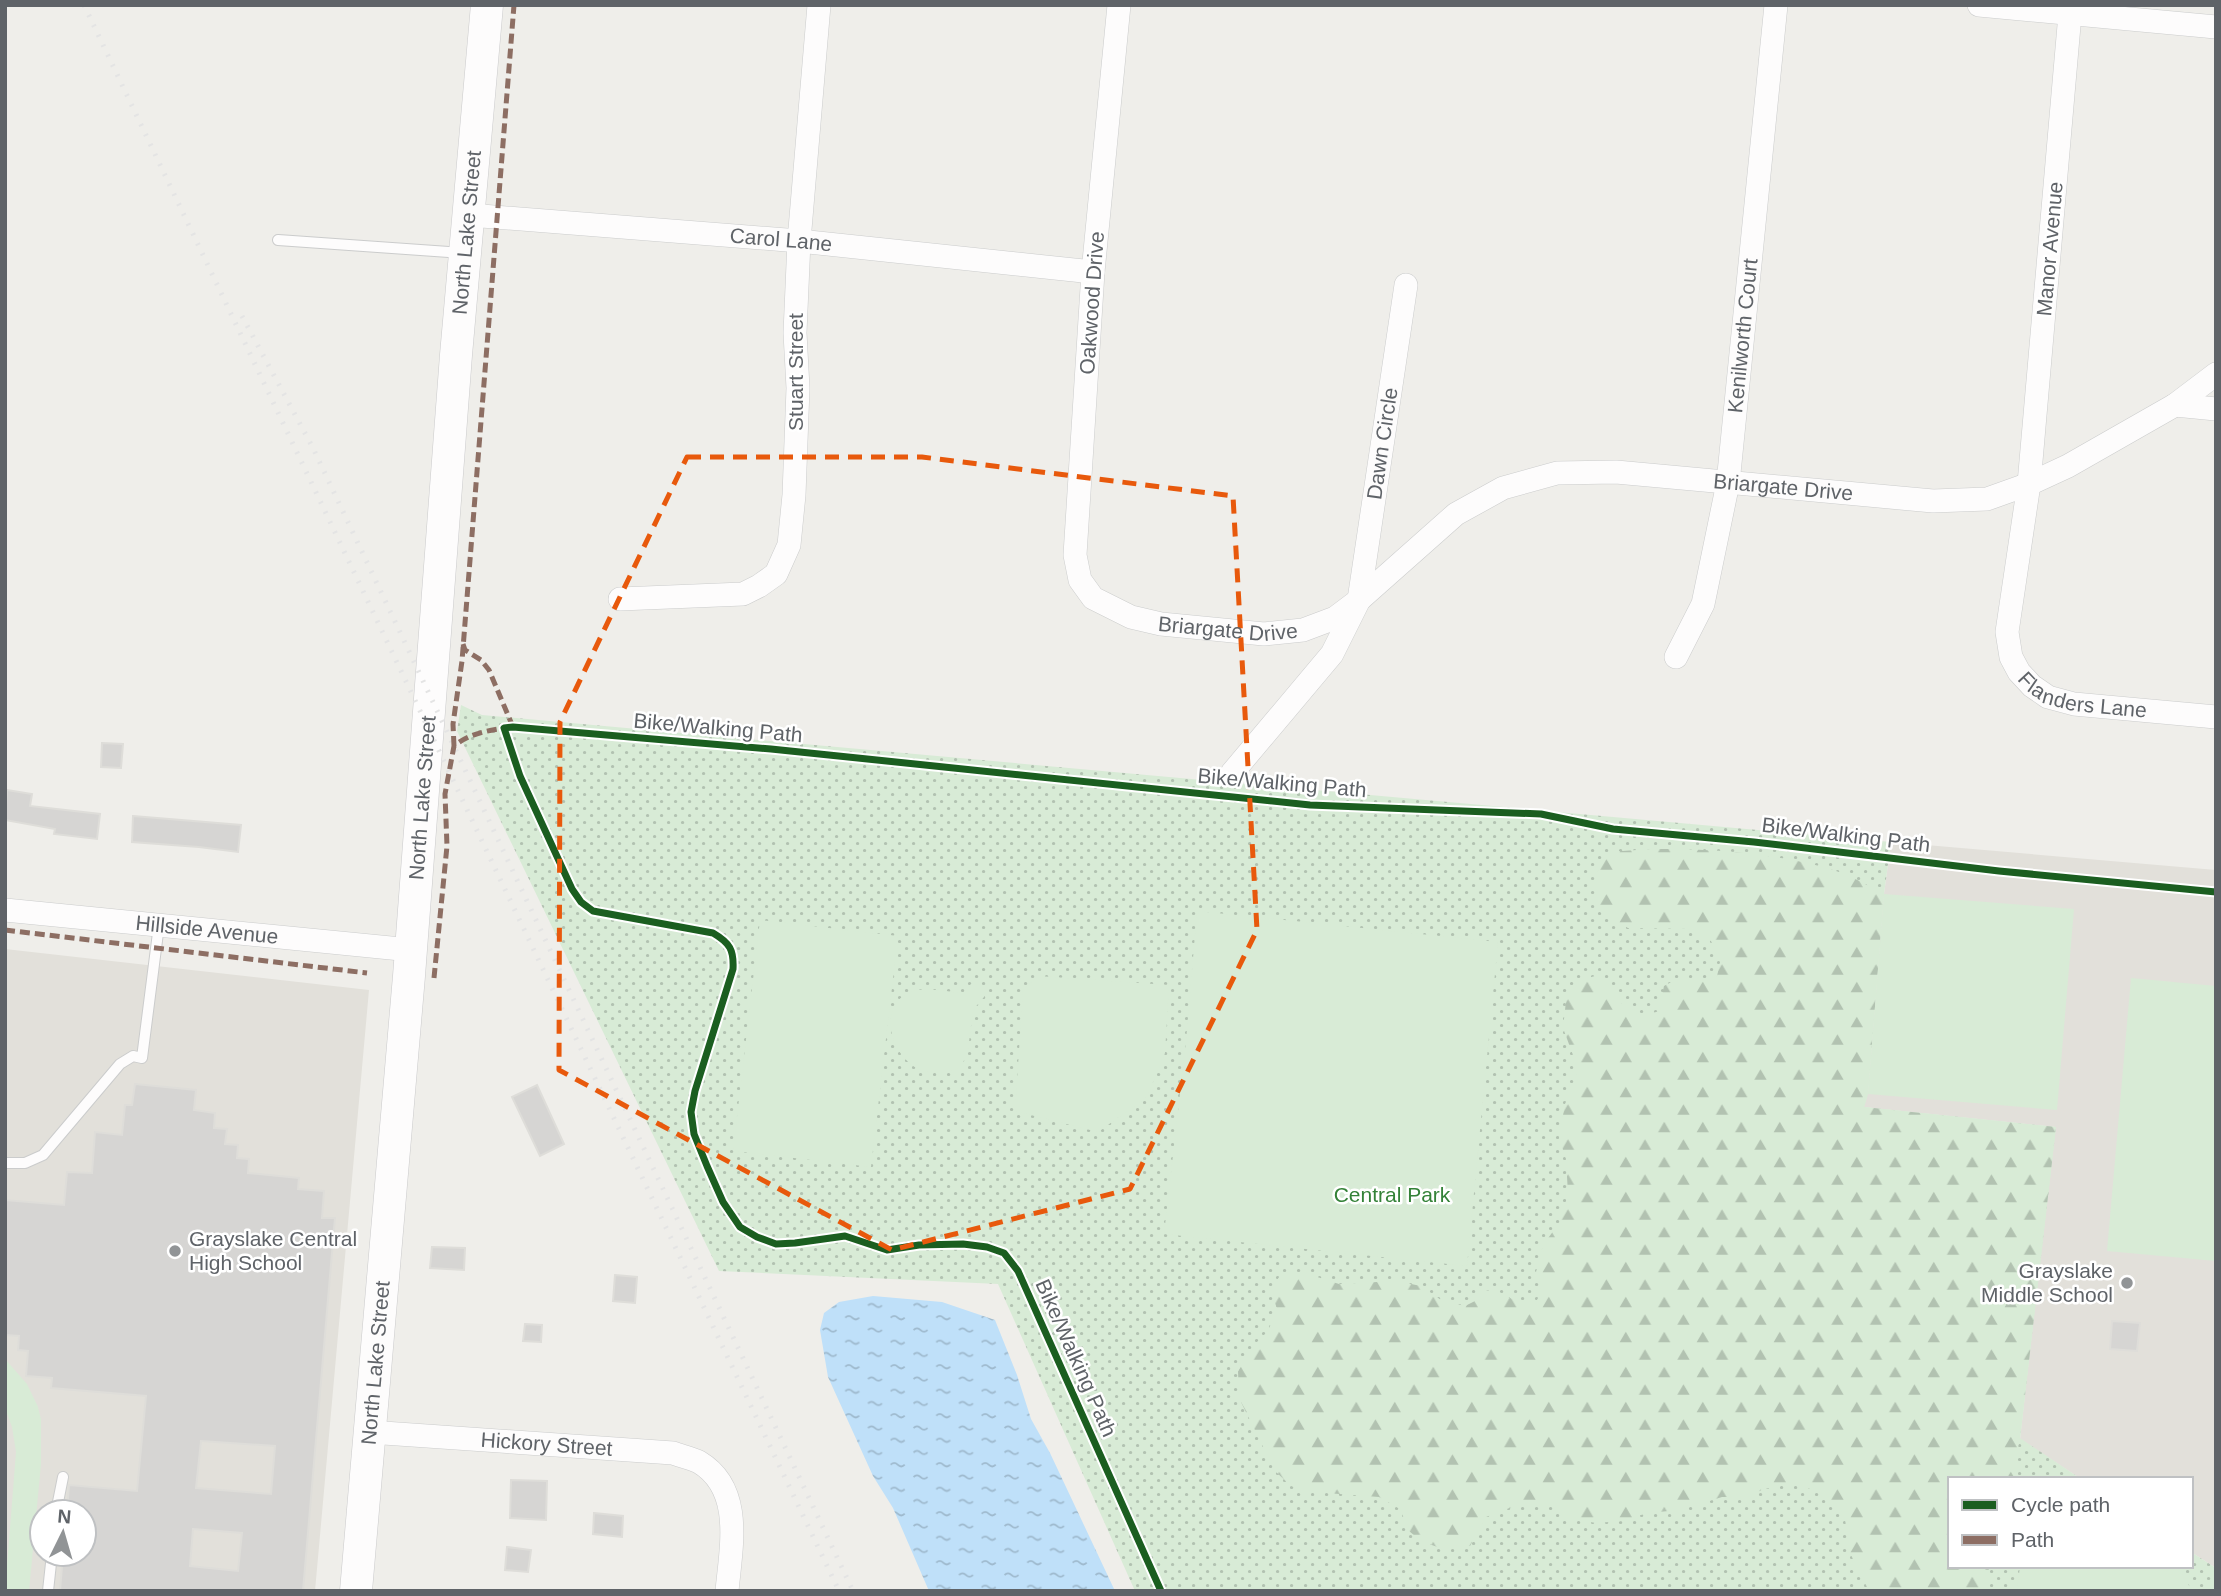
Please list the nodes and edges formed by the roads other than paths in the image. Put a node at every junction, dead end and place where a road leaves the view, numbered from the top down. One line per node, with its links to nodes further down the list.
1 (487, 5): 8 (street, North Lake Street)
2 (819, 5): 10 (street, Stuart Street)
3 (1119, 5): 12 (street, Oakwood Drive)
4 (1776, 5): 17 (street, Kenilworth Court)
5 (1979, 5): 6 (street)
6 (2070, 14): 7 (street); 18 (street, Manor Avenue)
7 (2216, 27)
8 (469, 215): 10 (street, Carol Lane); 11 (street, North Lake Street)
9 (278, 240): 11 (lane)
10 (799, 241): 12 (street, Carol Lane); 19 (street, Stuart Street)
11 (466, 253): 27 (street, North Lake Street)
12 (1093, 272): 20 (street, Oakwood Drive)
13 (1406, 285): 21 (street, Dawn Circle)
14 (2216, 374): 15 (street, Briargate Drive)
15 (2175, 405): 16 (street); 18 (street, Briargate Drive)
16 (2216, 409)
17 (1728, 482): 18 (street, Briargate Drive); 21 (street, Briargate Drive); 22 (street, Kenilworth Court)
18 (2029, 484): 23 (street, Flanders Lane)
19 (620, 598)
20 (1093, 598): 21 (street, Briargate Drive)
21 (1359, 600): 24 (street, Briargate Drive)
22 (1676, 657)
23 (2216, 717)
24 (1232, 773)
25 (5, 910): 26 (street, Hillside Avenue)
26 (159, 925): 27 (street, Hillside Avenue); 28 (lane)
27 (411, 950): 29 (street, North Lake Street)
28 (5, 1163)
29 (369, 1432): 34 (street, North Lake Street); 35 (street, Hickory Street)
30 (62, 1477): 31 (lane)
31 (58, 1498)
32 (50, 1568): 33 (lane)
33 (48, 1591)
34 (356, 1591)
35 (727, 1591)

